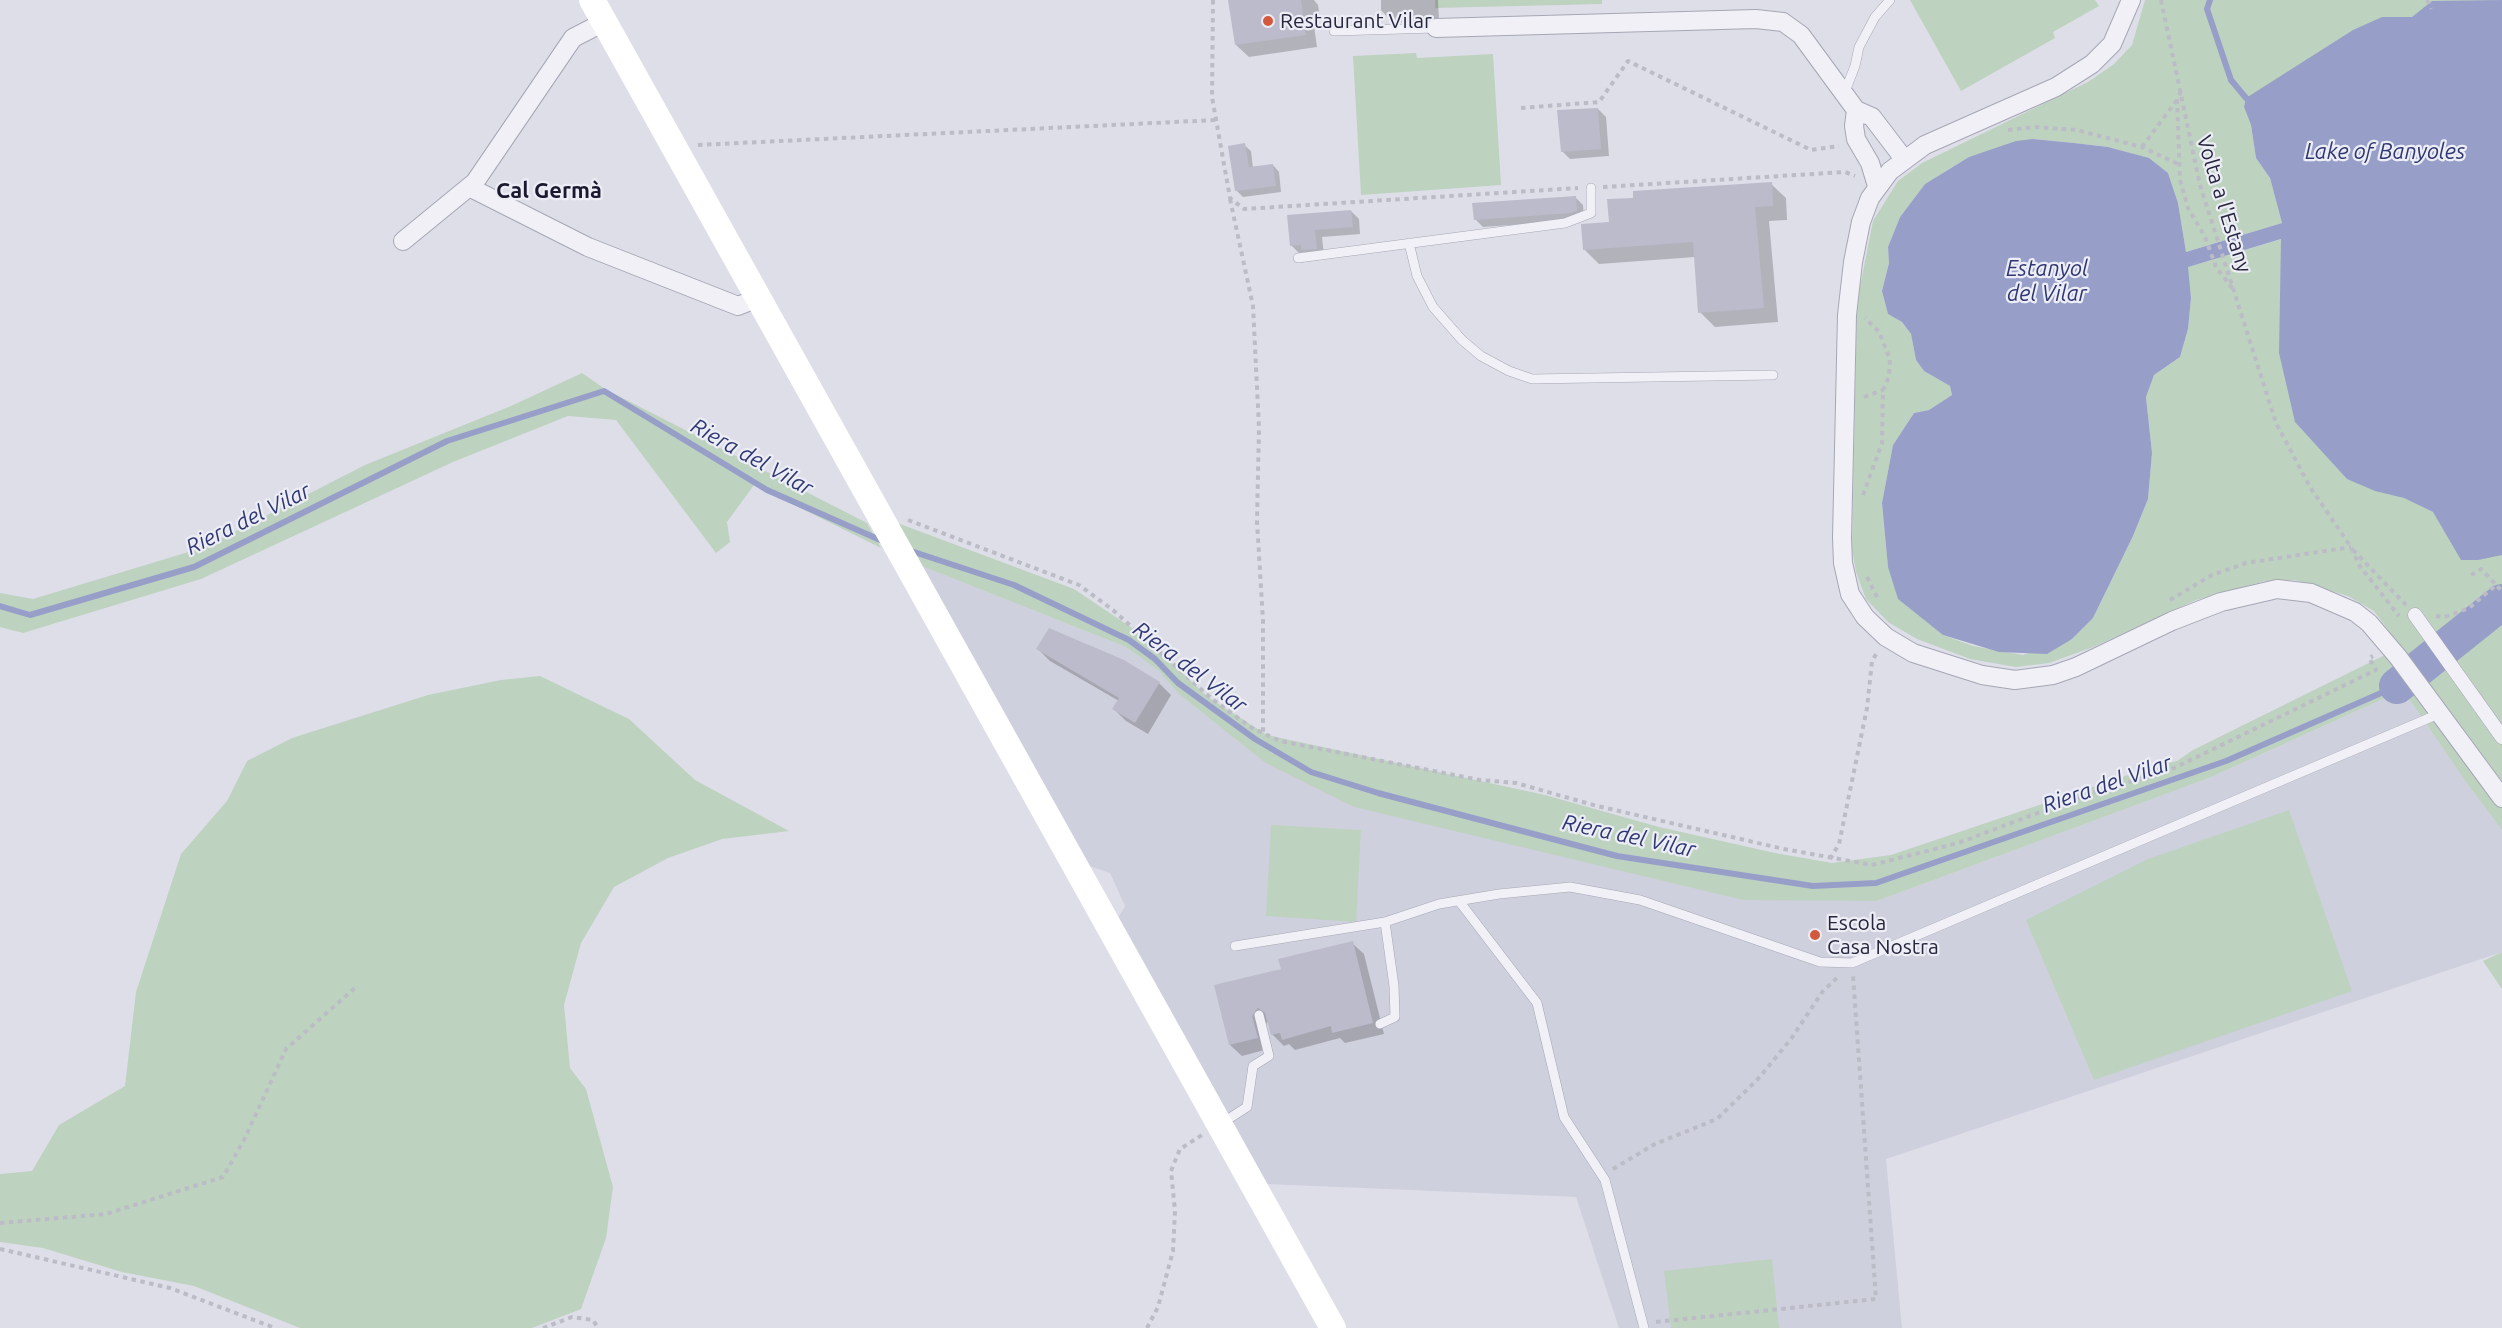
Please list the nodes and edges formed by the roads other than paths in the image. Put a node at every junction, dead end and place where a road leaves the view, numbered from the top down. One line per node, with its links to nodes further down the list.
1 (591, 0): 4 (main road)
2 (1890, 0): 7 (lane)
3 (2131, 0): 9 (street)
4 (604, 22): 11 (street); 16 (main road)
5 (1436, 28): 6 (lane); 7 (street)
6 (1334, 31)
7 (1844, 94): 8 (street)
8 (1856, 110): 9 (street); 10 (street)
9 (1904, 159): 10 (street)
10 (1877, 186): 19 (street)
11 (469, 187): 13 (street); 16 (street)
12 (1591, 188): 14 (lane)
13 (403, 241)
14 (1409, 243): 15 (lane); 17 (lane)
15 (1298, 258)
16 (758, 298): 27 (main road)
17 (1773, 375)
18 (2415, 615): 20 (street)
19 (2441, 713): 21 (street); 22 (lane)
20 (2502, 737)
21 (2502, 798)
22 (1459, 901): 23 (lane); 28 (lane)
23 (1385, 922): 24 (lane); 26 (lane)
24 (1235, 946)
25 (1259, 1015): 27 (lane)
26 (1380, 1024)
27 (1220, 1124): 29 (main road)
28 (1643, 1326)
29 (1334, 1328)

